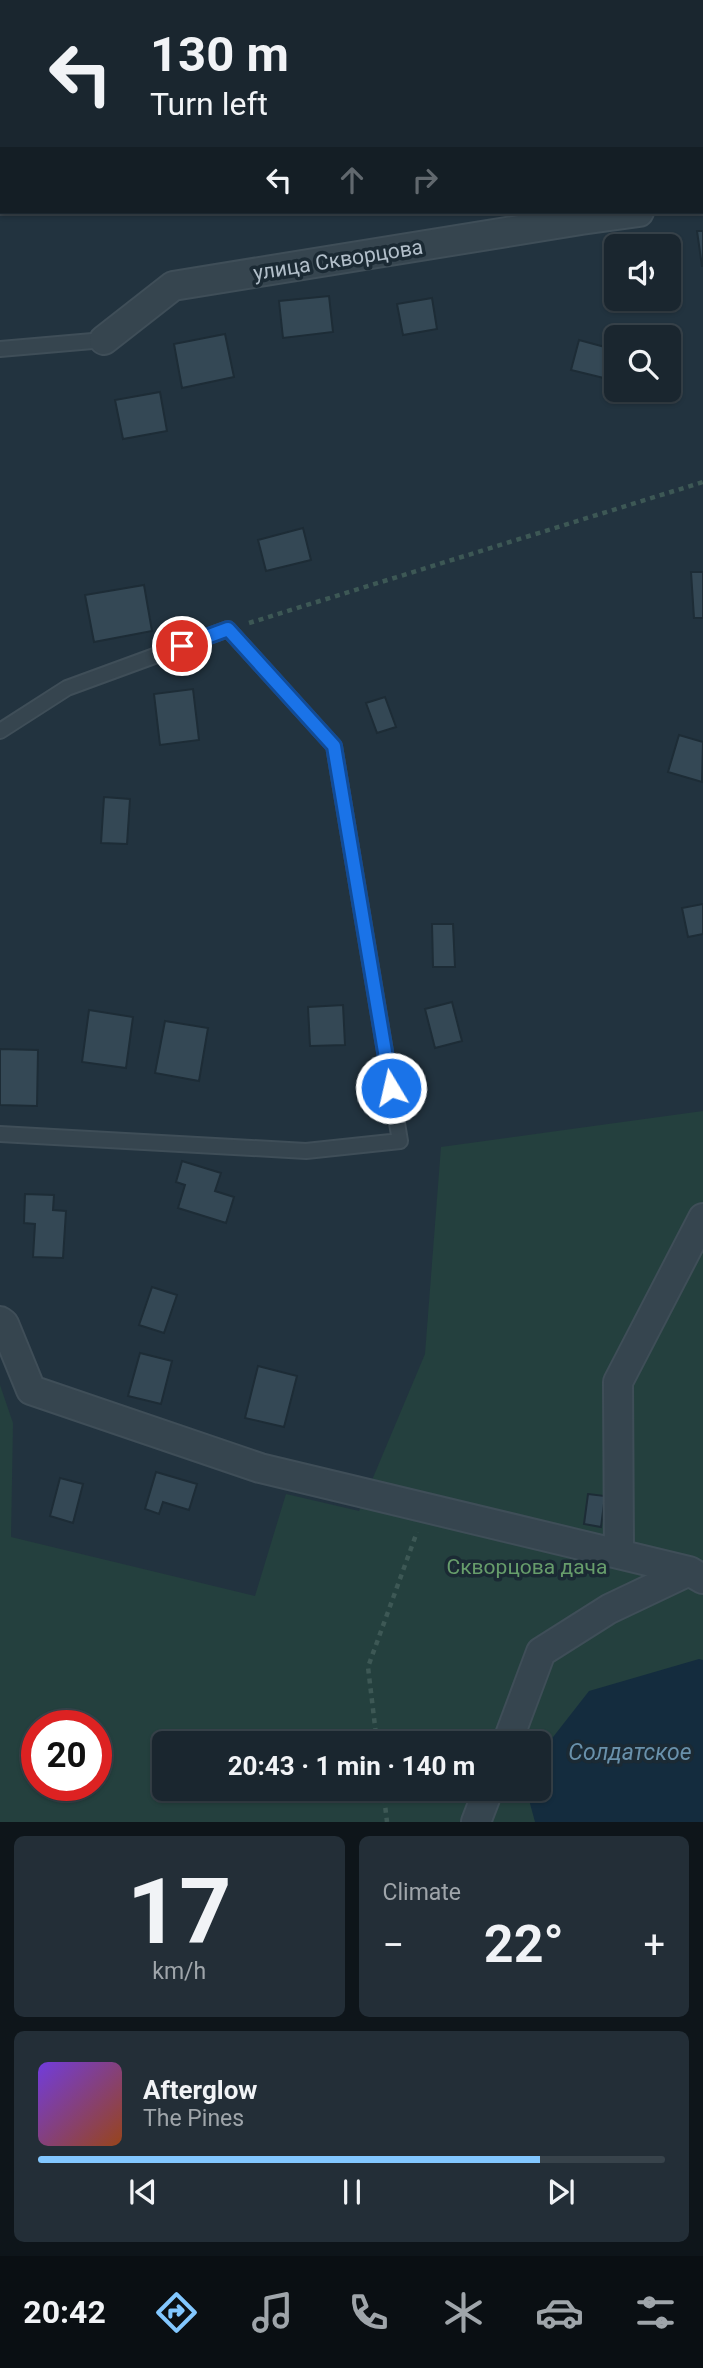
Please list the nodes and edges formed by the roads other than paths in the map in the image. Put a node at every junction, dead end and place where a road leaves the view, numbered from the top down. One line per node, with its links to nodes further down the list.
1 (610, 214): 2 (street, улица Скворцова)
2 (582, 216): 3 (street, улица Скворцова)
3 (104, 340): 4 (lane)
4 (0, 349)
5 (0, 731): 6 (lane)
6 (0, 1134)
7 (703, 1218): 9 (street)
8 (0, 1321): 9 (street)
9 (619, 1554): 10 (street)
10 (696, 1575): 11 (street)
11 (511, 1731)
12 (484, 1801): 13 (street)
13 (477, 1822)

